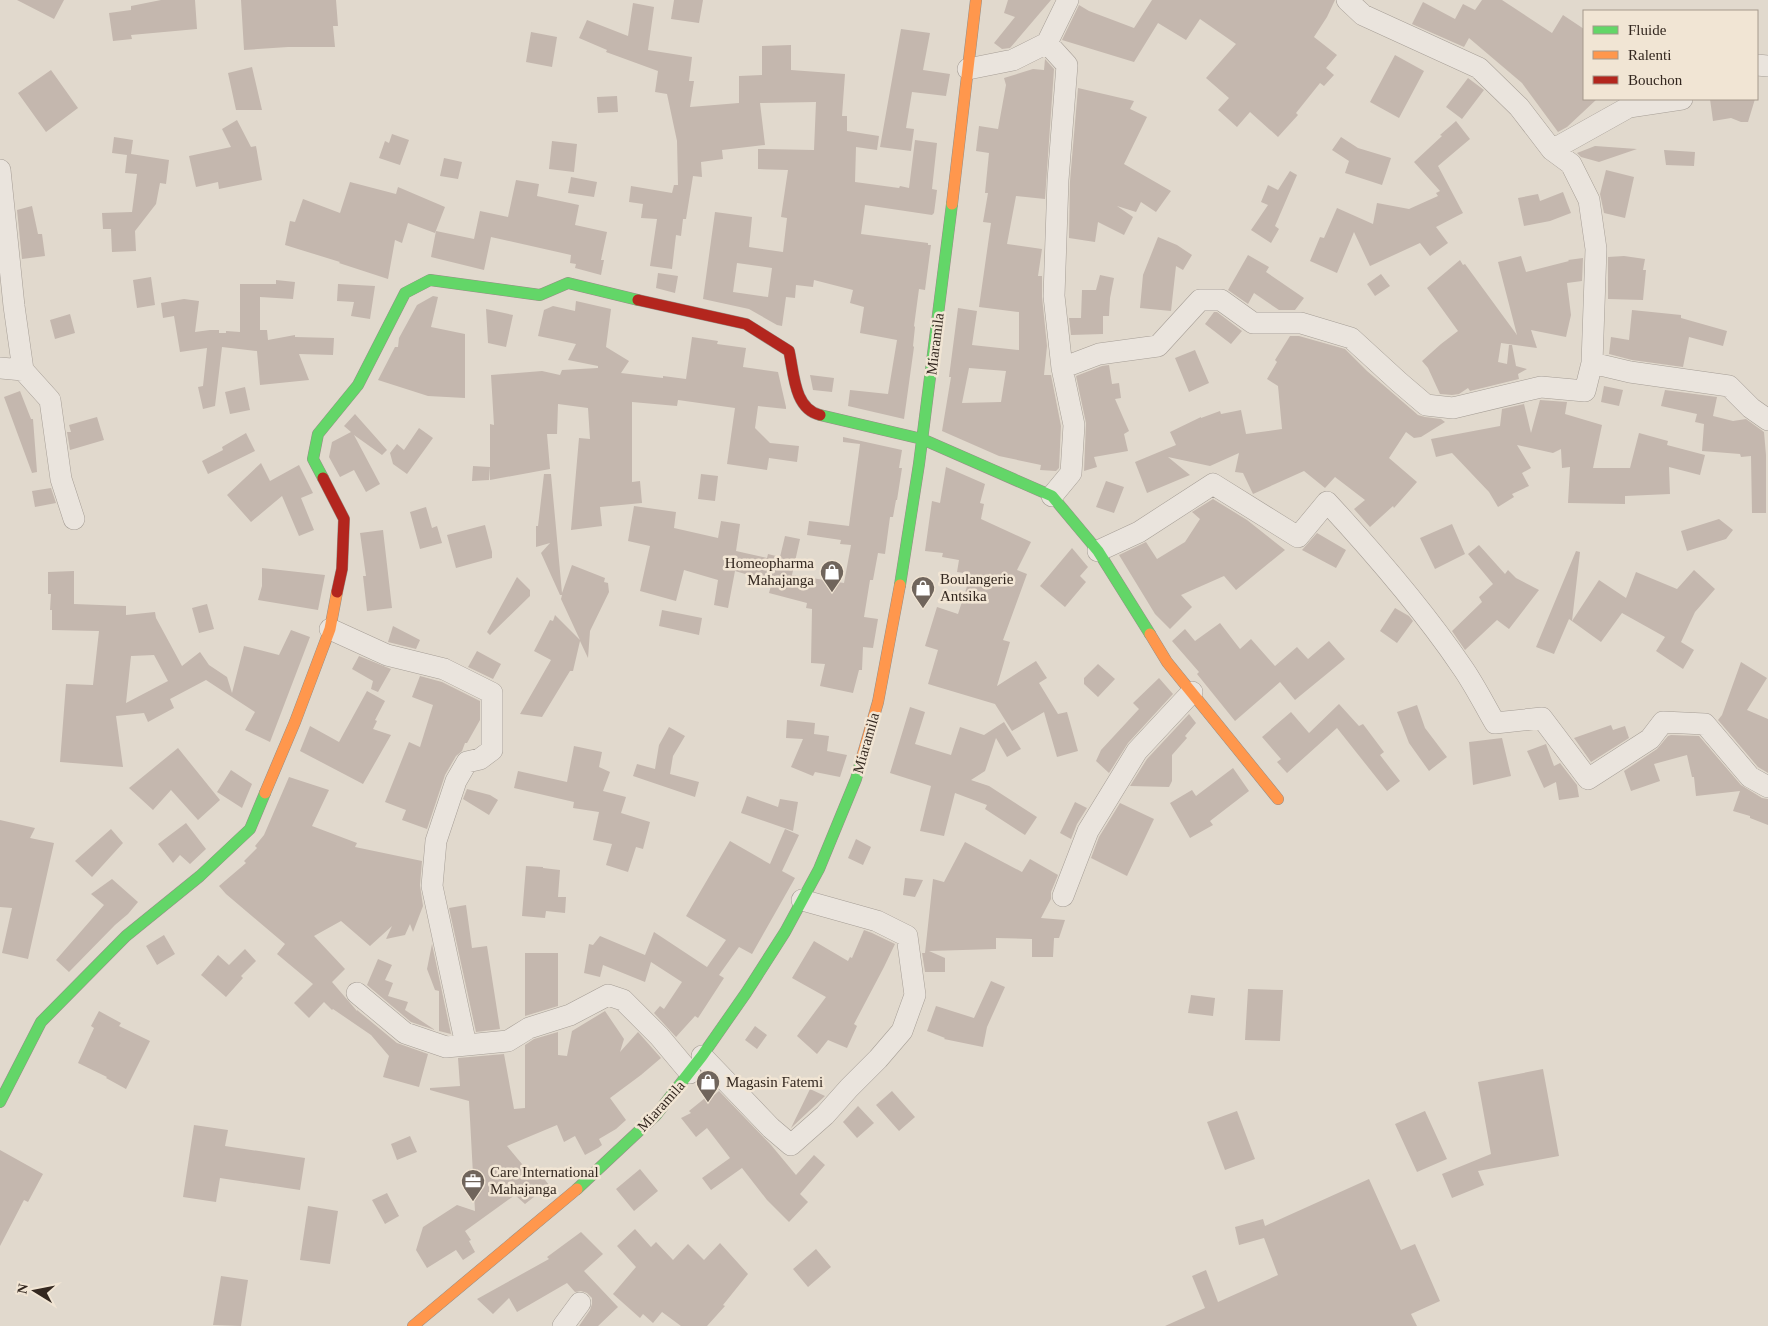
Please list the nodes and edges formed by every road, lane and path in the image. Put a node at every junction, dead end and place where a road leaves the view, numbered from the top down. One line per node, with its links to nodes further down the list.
1 (976, 0): 5 (street, Miaramila)
2 (1068, 0): 4 (street)
3 (1347, 0): 7 (street)
4 (1047, 43): 5 (street); 11 (street)
5 (968, 69): 14 (street, Miaramila)
6 (1675, 100): 7 (street)
7 (1552, 150): 9 (street)
8 (0, 170): 12 (street)
9 (1592, 363): 11 (street); 13 (street)
10 (0, 368): 12 (street)
11 (1062, 368): 15 (street)
12 (23, 370): 16 (street)
13 (1768, 420)
14 (922, 439): 15 (street); 18 (street); 23 (street, Miaramila)
15 (1052, 496): 17 (street)
16 (74, 519)
17 (1098, 551): 19 (street); 20 (street)
18 (330, 629): 25 (street); 28 (street)
19 (1192, 692): 21 (street); 22 (street)
20 (1768, 787)
21 (1278, 799)
22 (1063, 896)
23 (802, 900): 26 (street, Miaramila); 26 (street)
24 (357, 993): 25 (street)
25 (466, 1045): 27 (street)
26 (702, 1056): 27 (street, Miaramila)
27 (690, 1073): 30 (street, Miaramila)
28 (0, 1102)
29 (580, 1303): 31 (street)
30 (417, 1325)
31 (564, 1326)

